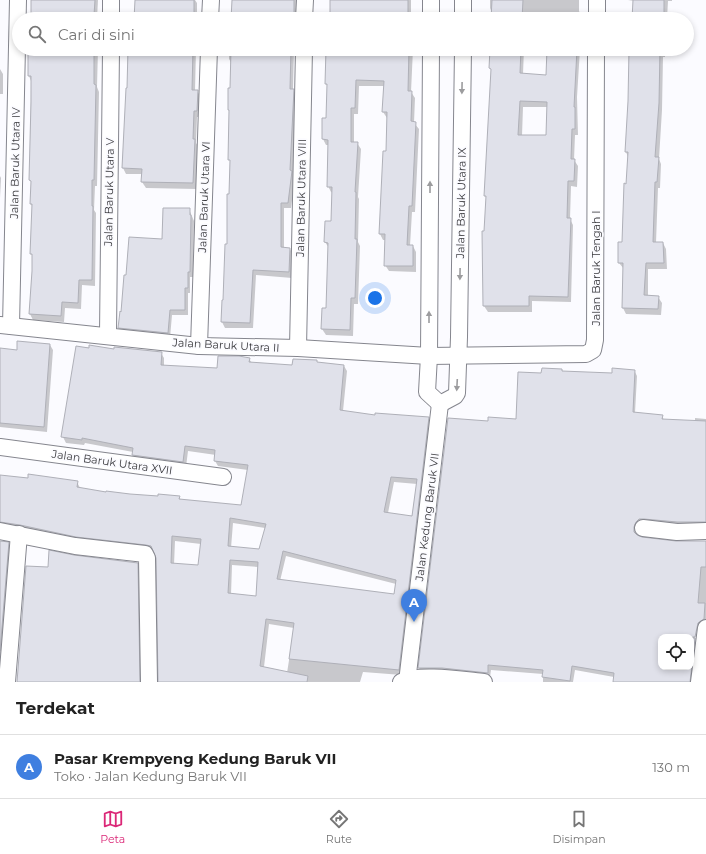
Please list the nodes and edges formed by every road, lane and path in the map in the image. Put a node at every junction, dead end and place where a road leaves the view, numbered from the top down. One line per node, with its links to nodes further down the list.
1 (18, 0): 8 (street, Jalan Baruk Utara IV)
2 (111, 0): 9 (street)
3 (211, 0): 10 (street)
4 (305, 0): 11 (street)
5 (431, 0): 12 (street)
6 (463, 0): 13 (street)
7 (597, 0): 14 (street)
8 (18, 12)
9 (111, 12)
10 (210, 12)
11 (304, 12)
12 (431, 12)
13 (463, 12)
14 (596, 12)
15 (16, 56): 22 (street, Jalan Baruk Utara IV)
16 (111, 56): 23 (street, Jalan Baruk Utara V)
17 (209, 56): 24 (street, Jalan Baruk Utara VI)
18 (304, 56): 25 (street, Jalan Baruk Utara VIII)
19 (431, 56): 26 (street, one-way to 19)
20 (463, 56): 27 (street, Jalan Baruk Utara IX, one-way to 27)
21 (596, 56): 27 (street, Jalan Baruk Tengah I)
22 (6, 325): 23 (street, Jalan Baruk Utara II)
23 (108, 335): 24 (street, Jalan Baruk Utara II)
24 (200, 346): 25 (street, Jalan Baruk Utara II)
25 (298, 348): 26 (street, Jalan Baruk Utara II)
26 (429, 356): 27 (street, Jalan Baruk Utara II); 28 (street)
27 (458, 356): 28 (street, one-way to 28)
28 (440, 404): 36 (street, Jalan Kedung Baruk VII)
29 (0, 447): 30 (street, Jalan Baruk Utara XVII)
30 (223, 477)
31 (643, 528): 32 (street)
32 (706, 531)
33 (0, 532): 34 (street)
34 (19, 534): 37 (street); 38 (street)
35 (706, 628): 40 (street)
36 (405, 681): 39 (street)
37 (7, 682)
38 (149, 682)
39 (484, 682)
40 (699, 682)

